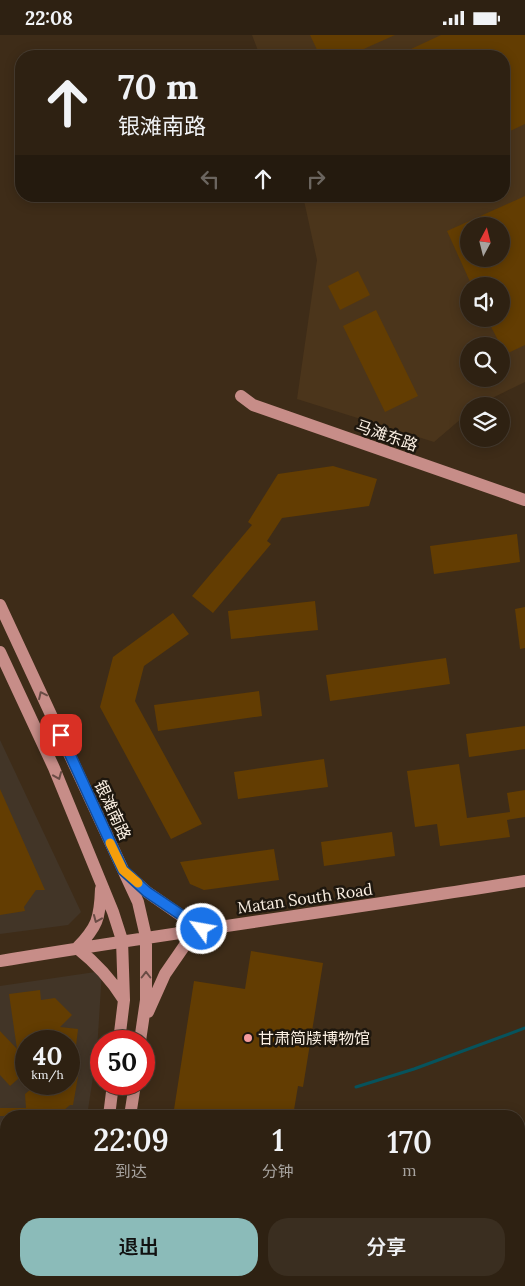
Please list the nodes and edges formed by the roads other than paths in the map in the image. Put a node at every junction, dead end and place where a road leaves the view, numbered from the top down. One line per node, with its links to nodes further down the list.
1 (241, 396): 2 (main road, 马滩东路)
2 (525, 501)
3 (0, 605): 4 (main road, 银滩南路)
4 (5, 629): 5 (main road, 银滩南路)
5 (19, 645): 6 (main road); 7 (main road, 银滩南路, one-way to 5)
6 (0, 653): 9 (main road, one-way to 9)
7 (123, 870): 10 (main road); 11 (main road, 银滩南路)
8 (525, 881): 10 (main road, Matan South Road)
9 (102, 885): 12 (main road); 13 (main road, one-way to 13)
10 (202, 929): 11 (main road, Matan South Road); 16 (main road)
11 (146, 937): 12 (main road, Matan South Road); 16 (main road, 银滩南路, one-way to 11)
12 (122, 941): 13 (main road, Matan South Road); 15 (main road)
13 (77, 948): 14 (main road, Matan South Road); 15 (main road)
14 (0, 961)
15 (124, 1000): 17 (main road)
16 (143, 1023): 18 (main road, 银滩南路)
17 (120, 1030)
18 (142, 1030)
19 (112, 1095): 21 (main road)
20 (133, 1095): 22 (main road)
21 (110, 1110)
22 (131, 1110)

